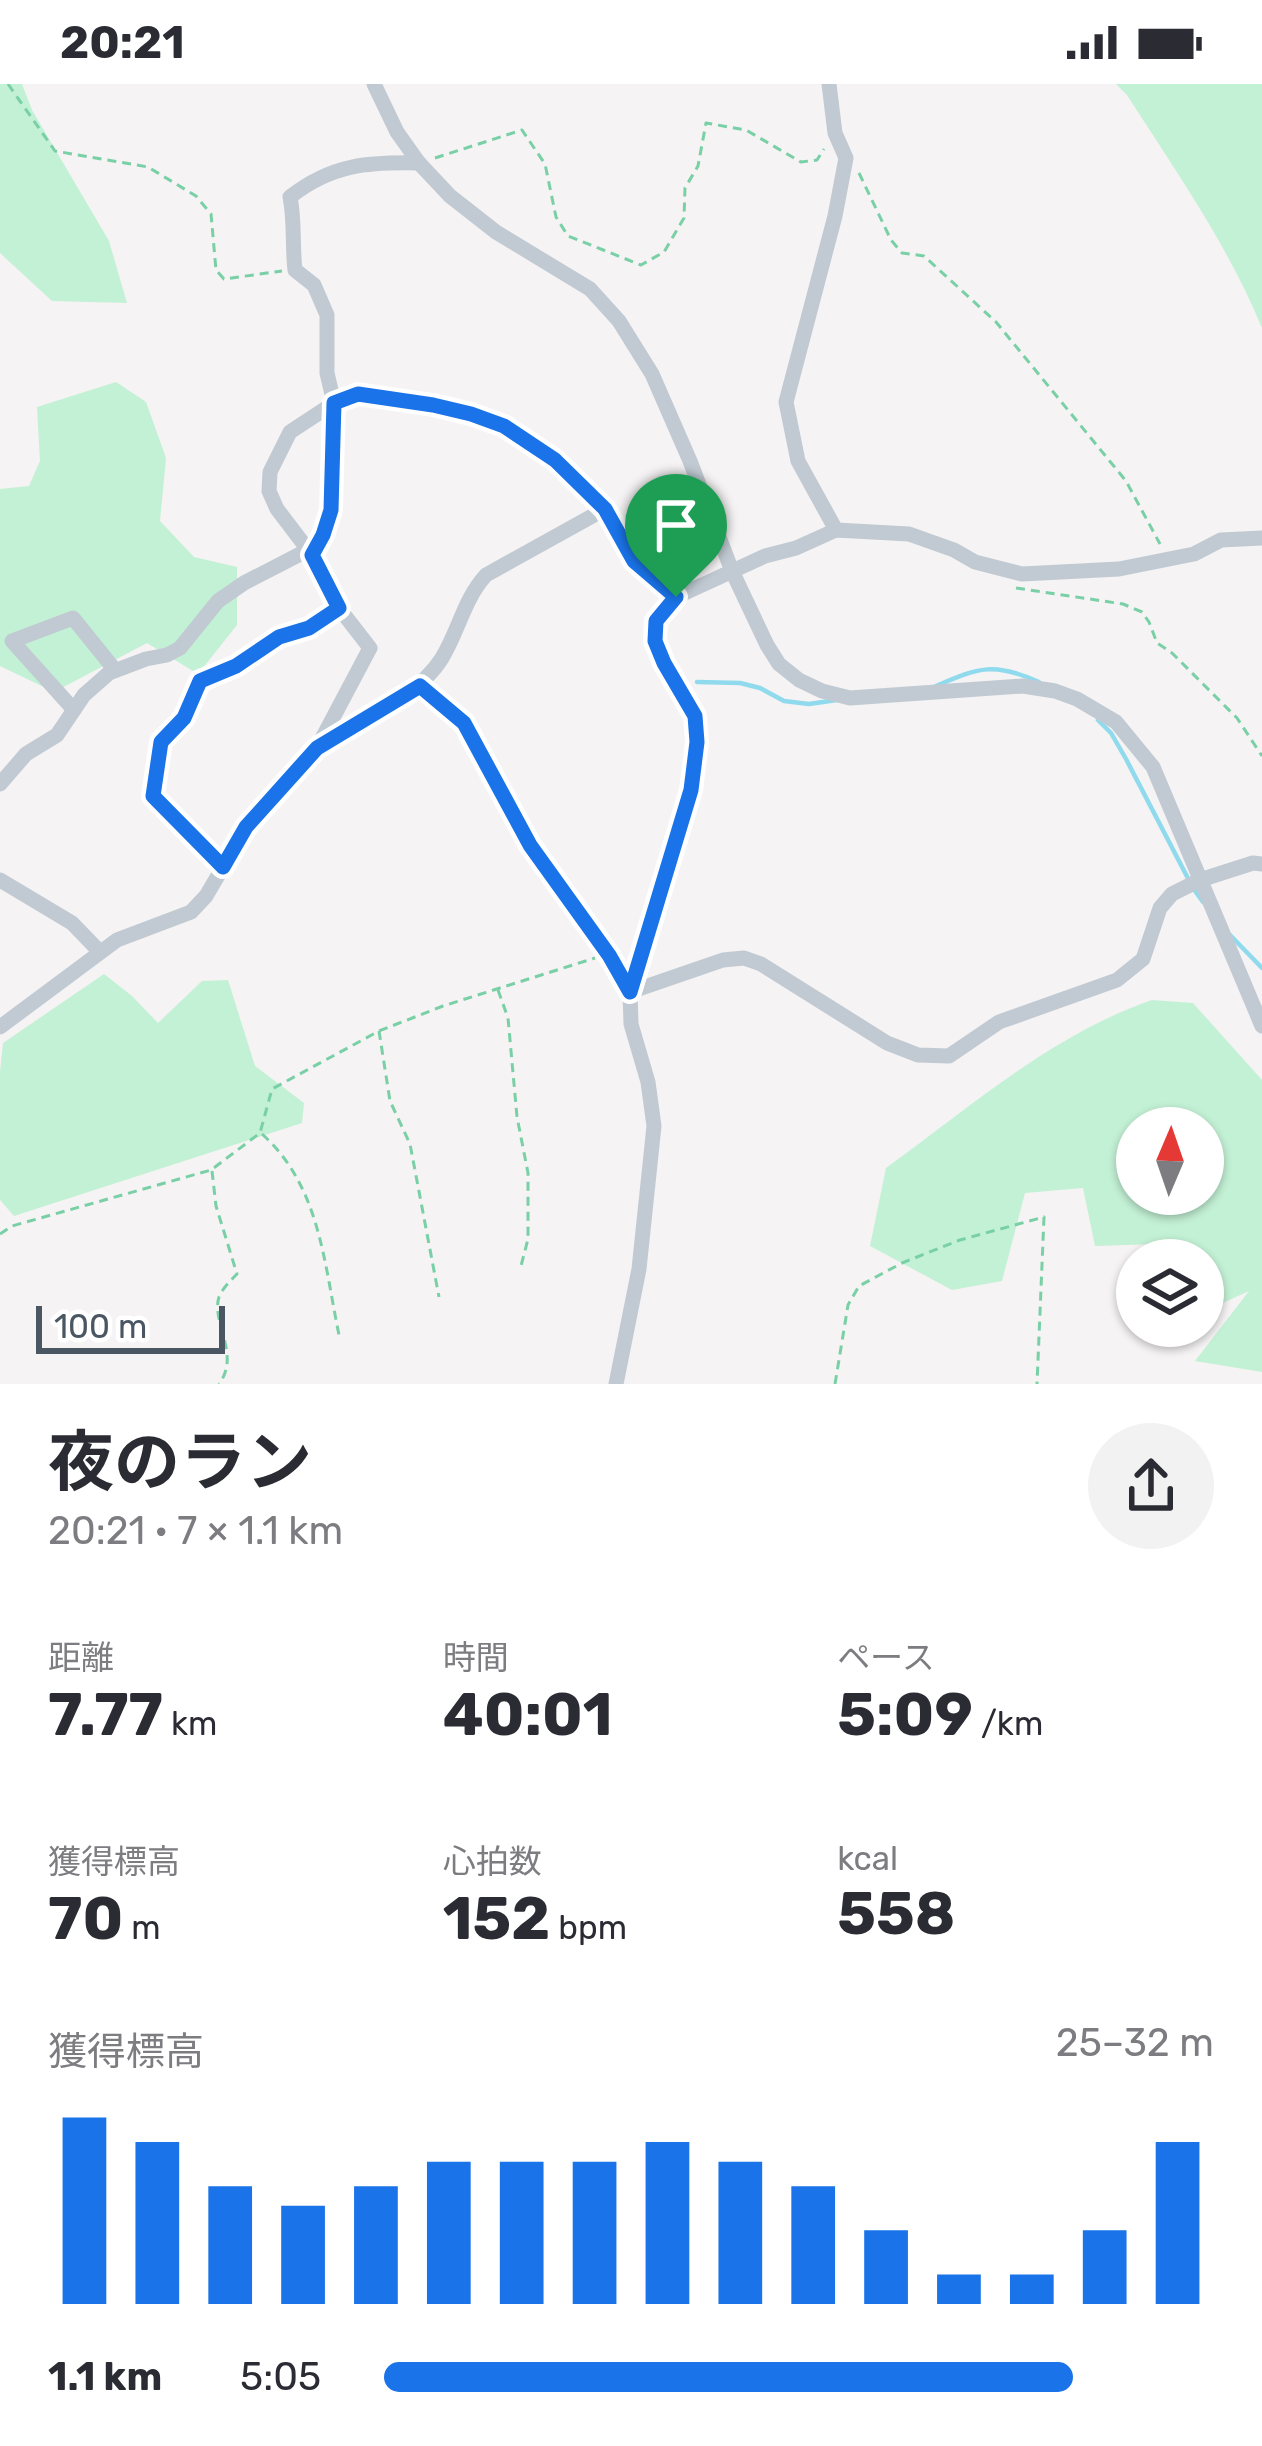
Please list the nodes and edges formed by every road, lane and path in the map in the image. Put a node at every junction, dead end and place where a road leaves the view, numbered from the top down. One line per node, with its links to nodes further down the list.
1 (8, 84): 7 (path)
2 (374, 84): 6 (street)
3 (830, 84): 4 (street)
4 (835, 133): 5 (street); 6 (path)
5 (846, 158): 10 (street); 13 (path)
6 (419, 163): 7 (street); 14 (street)
7 (295, 270): 8 (street)
8 (334, 403): 9 (street); 12 (street); 12 (street)
9 (605, 509): 16 (street); 19 (street)
10 (836, 530): 13 (street); 14 (street)
11 (1262, 538): 13 (street)
12 (310, 552): 17 (street); 18 (street)
13 (1168, 559)
14 (732, 571): 16 (street); 27 (street)
15 (1003, 584): 22 (path)
16 (676, 597): 31 (street)
17 (339, 608): 21 (street); 25 (street)
18 (115, 670): 20 (street); 20 (street)
19 (420, 686): 21 (street); 29 (street)
20 (74, 710): 23 (street)
21 (317, 748): 25 (street)
22 (1262, 756)
23 (0, 784)
24 (1262, 864): 27 (street)
25 (223, 867): 28 (street)
26 (0, 880): 28 (street)
27 (1200, 880): 31 (street); 32 (street)
28 (100, 952): 33 (street)
29 (609, 955): 30 (path); 31 (street)
30 (498, 989): 34 (path); 40 (path)
31 (630, 992): 44 (street)
32 (1262, 1026)
33 (0, 1027)
34 (379, 1031): 35 (path); 41 (path)
35 (260, 1132): 36 (path); 42 (path)
36 (212, 1170): 38 (path); 43 (path)
37 (0, 1220): 38 (path)
38 (5, 1229): 39 (path)
39 (0, 1234)
40 (521, 1266)
41 (439, 1297)
42 (339, 1335)
43 (219, 1384)
44 (616, 1384)
45 (835, 1384): 46 (path)
46 (1037, 1384)

